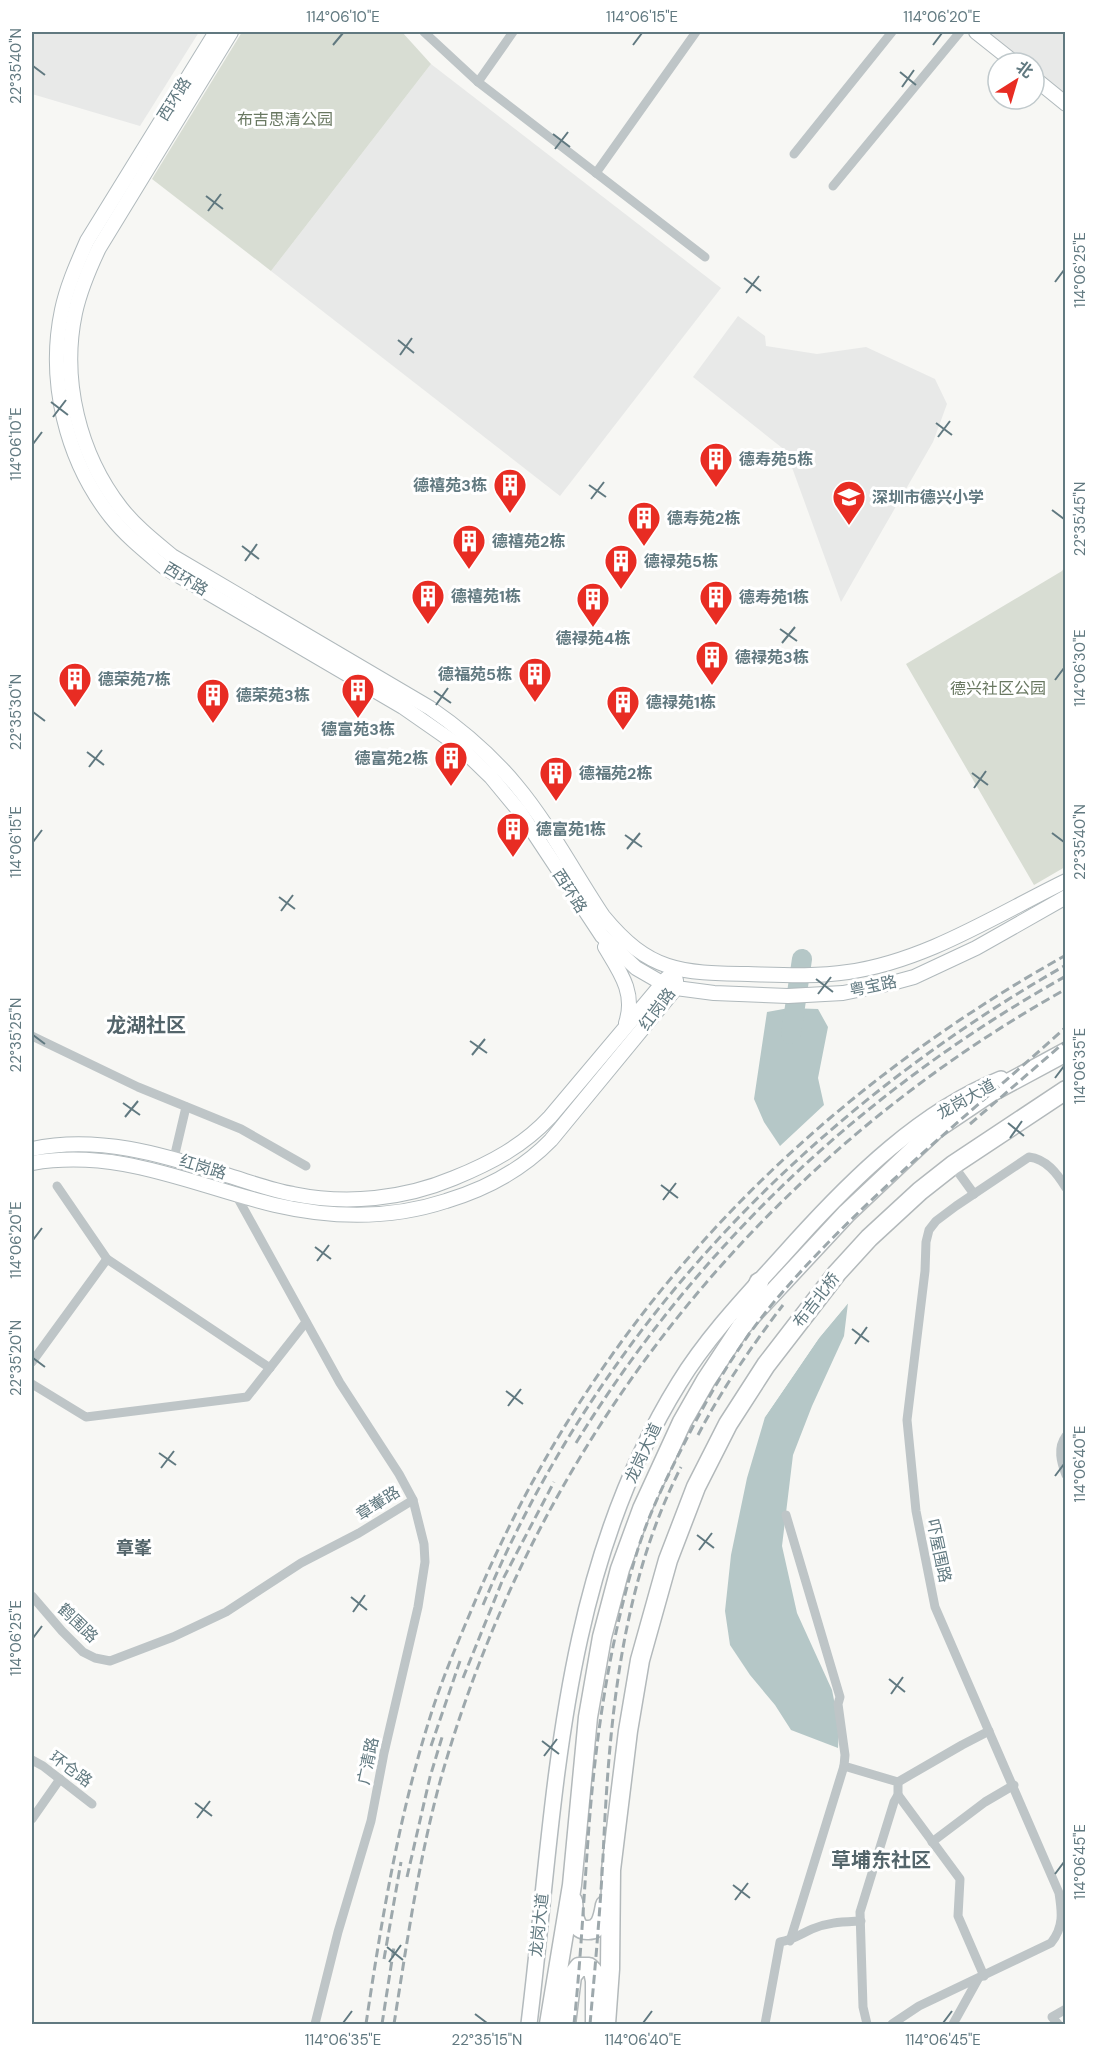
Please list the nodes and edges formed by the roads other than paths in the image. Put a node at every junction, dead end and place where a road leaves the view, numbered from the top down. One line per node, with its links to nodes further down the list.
1 (216, 32): 19 (main road, 西环路)
2 (231, 32): 20 (main road, 西环路)
3 (424, 32): 10 (street)
4 (513, 32): 10 (street)
5 (696, 32): 14 (street)
6 (892, 32): 13 (street)
7 (960, 32): 15 (street)
8 (976, 32): 9 (main road)
9 (1000, 51)
10 (478, 82): 14 (street)
11 (1046, 88): 12 (main road)
12 (1065, 104)
13 (794, 154)
14 (596, 173): 16 (street)
15 (833, 186)
16 (705, 257)
17 (1065, 880): 20 (main road, 粤宝路)
18 (1065, 897): 21 (main road, 粤宝路)
19 (592, 924): 21 (main road, 西环路); 22 (main road)
20 (675, 969): 21 (main road, 红岗路)
21 (669, 986): 22 (main road, 红岗路); 34 (main road, 红岗路)
22 (621, 1033): 28 (main road, 红岗路)
23 (32, 1036): 26 (street)
24 (1060, 1055): 37 (main road, 龙岗大道); 39 (highway, 龙岗大道)
25 (1065, 1090): 30 (highway)
26 (186, 1107): 28 (street); 31 (street)
27 (32, 1149): 28 (main road, 红岗路)
28 (174, 1158)
29 (32, 1163): 34 (main road, 红岗路)
30 (953, 1164): 35 (street); 59 (highway, 布吉北桥)
31 (306, 1166)
32 (1064, 1184): 35 (street, 吓屋围路)
33 (57, 1186): 36 (street)
34 (235, 1193): 38 (street, 章輋路)
35 (974, 1194): 49 (street, 吓屋围路)
36 (107, 1259): 40 (street); 41 (street)
37 (759, 1282): 39 (highway); 69 (main road, 龙岗大道)
38 (306, 1322): 41 (street); 45 (street, 章輋路)
39 (741, 1327): 60 (highway, 龙岗大道)
40 (32, 1362)
41 (270, 1368): 42 (street)
42 (32, 1384)
43 (1065, 1436): 44 (street)
44 (1065, 1475)
45 (413, 1500): 48 (street, 章輋路); 70 (street, 广清路)
46 (786, 1515): 51 (street)
47 (32, 1596): 48 (street, 鹤围路)
48 (110, 1661)
49 (988, 1731): 53 (street); 54 (street, 吓屋围路)
50 (32, 1760): 52 (street, 环仓路)
51 (844, 1766): 53 (street); 63 (street)
52 (60, 1779): 56 (street, 环仓路); 57 (street)
53 (898, 1782): 55 (street)
54 (1014, 1785): 58 (street); 64 (street, 吓屋围路)
55 (898, 1795): 58 (street); 61 (street)
56 (92, 1803)
57 (32, 1819)
58 (932, 1842): 67 (street)
59 (611, 1870): 60 (highway); 65 (highway)
60 (572, 1885): 66 (highway, 龙岗大道)
61 (861, 1922): 63 (street); 78 (street)
62 (1065, 1936): 64 (street)
63 (790, 1941): 77 (street)
64 (1051, 1943): 67 (street)
65 (610, 1968): 75 (highway); 76 (highway)
66 (557, 1977): 71 (highway); 72 (highway)
67 (981, 1977): 79 (street); 80 (street)
68 (1065, 2009): 81 (street)
69 (529, 2023)
70 (315, 2025)
71 (549, 2025)
72 (554, 2025)
73 (566, 2025): 74 (highway)
74 (595, 2025)
75 (606, 2025)
76 (616, 2025)
77 (765, 2025)
78 (867, 2025)
79 (892, 2025)
80 (953, 2025)
81 (1058, 2025)

